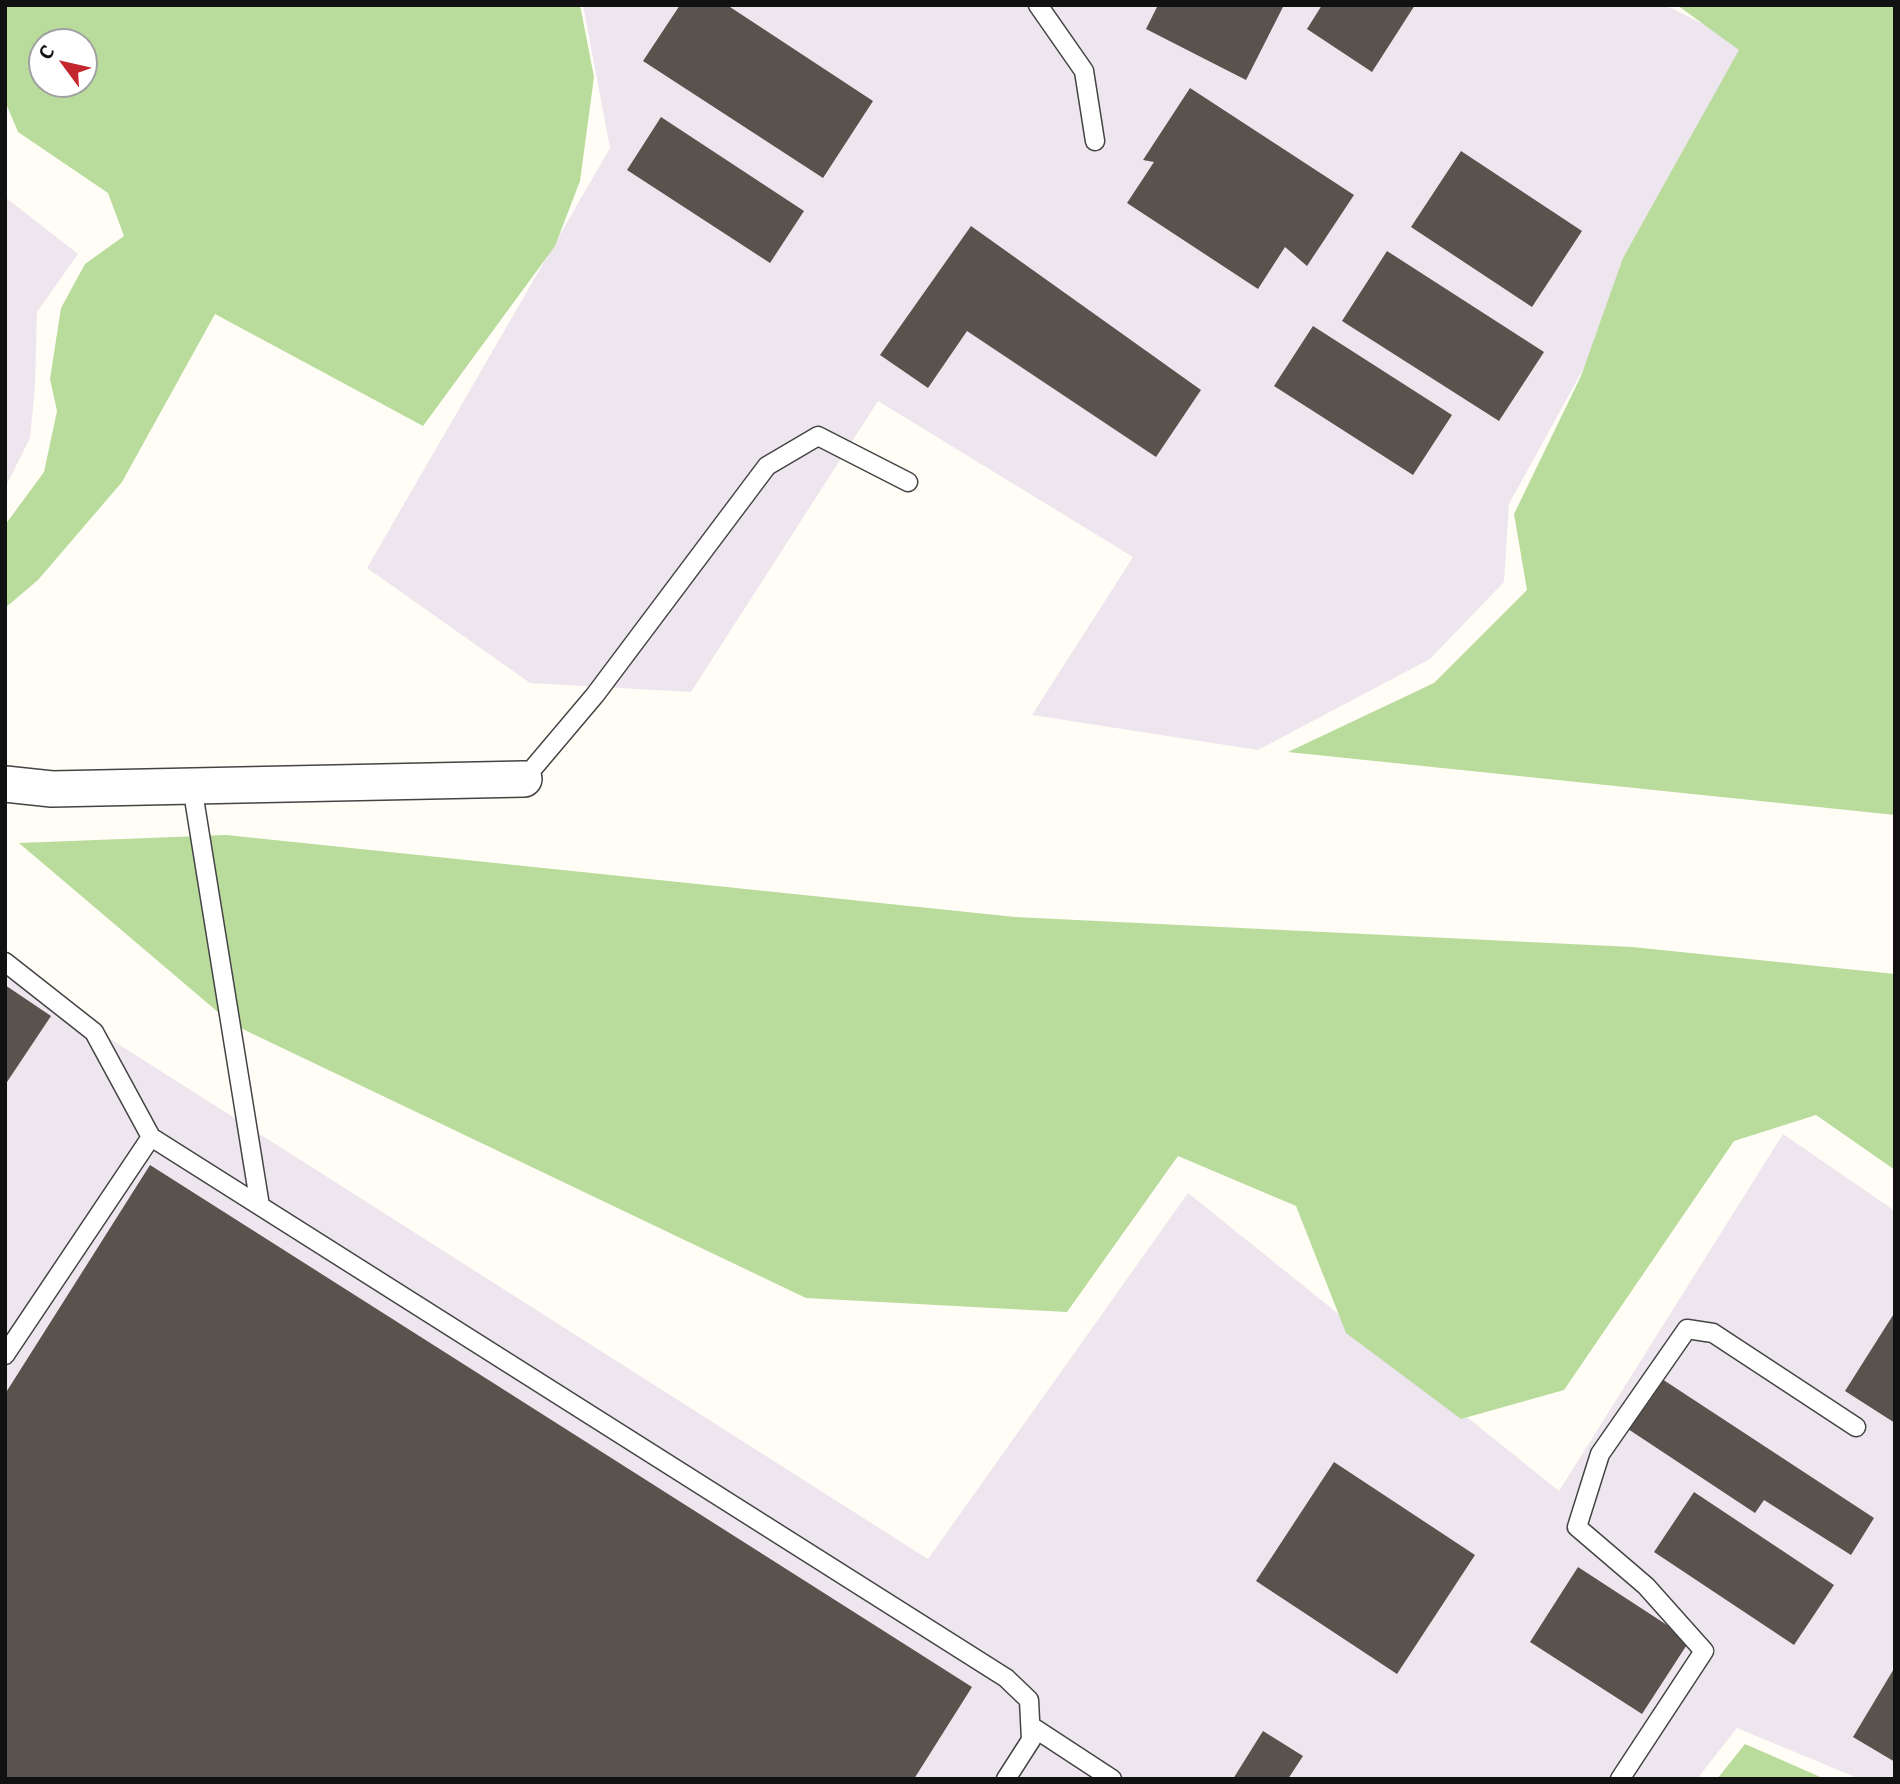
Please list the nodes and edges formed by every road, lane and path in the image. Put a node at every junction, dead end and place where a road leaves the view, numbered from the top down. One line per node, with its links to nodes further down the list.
1 (1038, 5): 2 (lane)
2 (1095, 141)
3 (908, 482): 4 (lane)
4 (524, 779): 6 (street)
5 (5, 784): 6 (street)
6 (192, 786): 9 (lane)
7 (5, 962): 8 (lane)
8 (152, 1137): 9 (lane); 10 (lane)
9 (260, 1206): 12 (lane)
10 (5, 1355)
11 (1856, 1427): 15 (lane)
12 (1031, 1726): 13 (lane); 14 (lane)
13 (1006, 1779)
14 (1112, 1779)
15 (1620, 1779)

